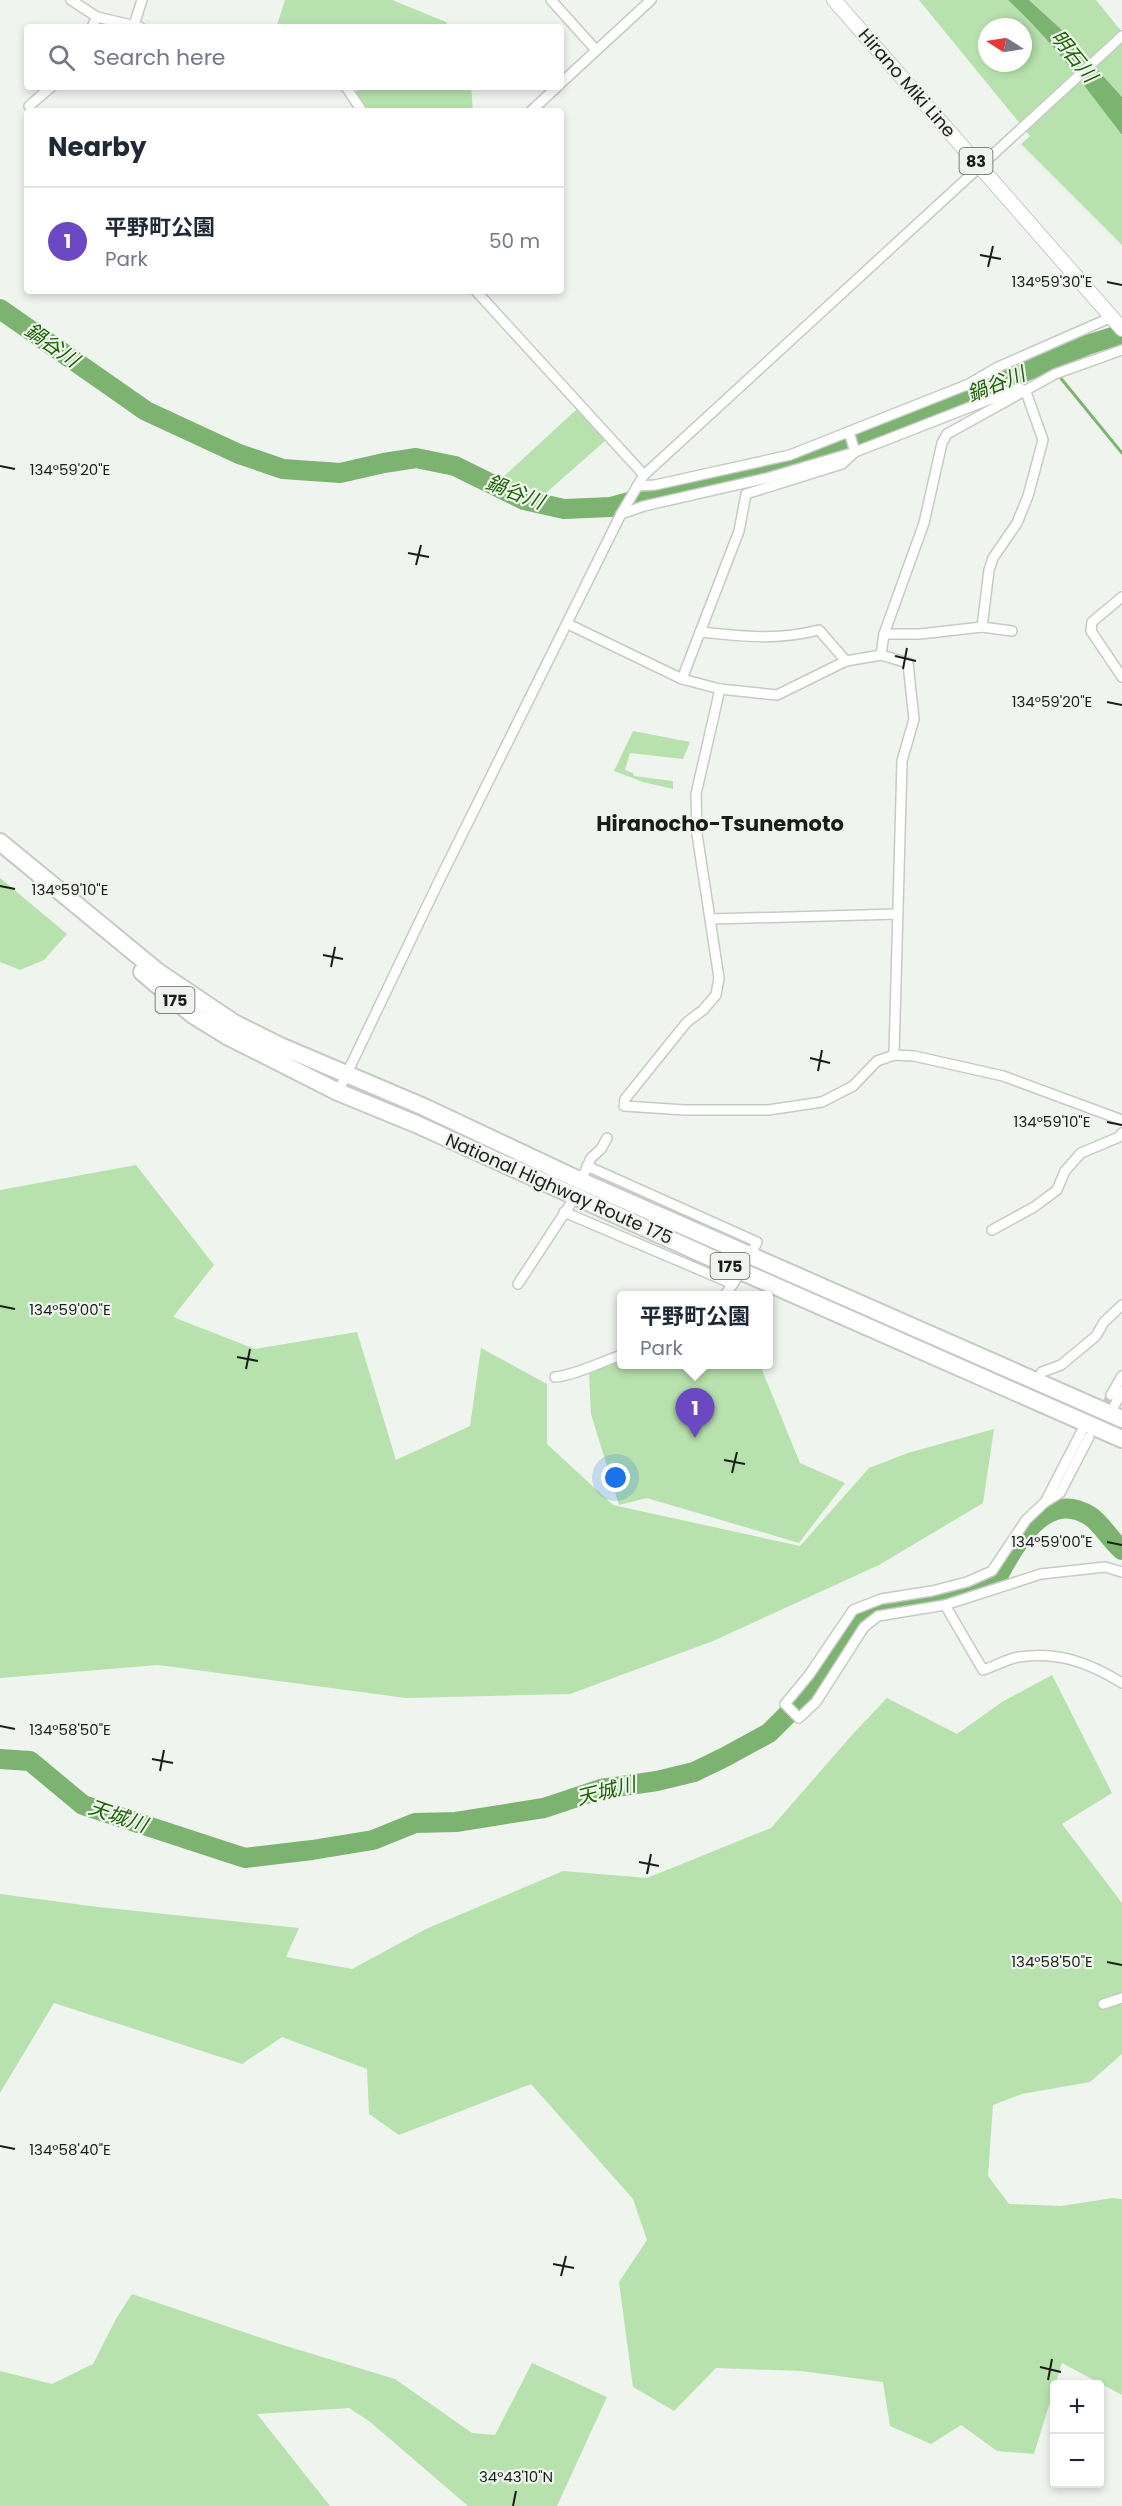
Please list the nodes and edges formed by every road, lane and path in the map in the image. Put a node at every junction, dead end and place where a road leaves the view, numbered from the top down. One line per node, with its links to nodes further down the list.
1 (71, 0): 6 (street)
2 (142, 0): 9 (street)
3 (550, 0): 11 (street)
4 (651, 0): 11 (street)
5 (834, 0): 19 (main road, Hirano Miki Line / 83)
6 (97, 16): 7 (street); 8 (street)
7 (93, 24)
8 (129, 24)
9 (137, 24)
10 (1122, 36): 19 (street)
11 (596, 50): 12 (street)
12 (564, 80)
13 (48, 90): 16 (street)
14 (348, 90): 17 (street)
15 (554, 90): 18 (street)
16 (29, 106)
17 (360, 108)
18 (534, 108)
19 (981, 166): 21 (main road, Hirano Miki Line / 83); 26 (street)
20 (479, 294): 26 (street)
21 (1117, 323): 24 (street)
22 (1122, 350): 23 (street)
23 (1026, 392): 25 (street); 31 (street); 34 (street)
24 (849, 432): 25 (street); 27 (street)
25 (855, 452): 28 (street); 33 (street)
26 (644, 475): 27 (street)
27 (637, 486): 28 (street)
28 (621, 514): 30 (street)
29 (1122, 597): 37 (street)
30 (568, 624): 38 (street); 45 (street)
31 (982, 627): 32 (street); 34 (street)
32 (1012, 631)
33 (700, 632): 36 (street); 38 (street)
34 (884, 634): 35 (street)
35 (881, 655): 36 (street); 42 (street)
36 (846, 661): 39 (street)
37 (1122, 677)
38 (682, 679): 39 (street)
39 (720, 689): 43 (street)
40 (0, 842): 41 (highway, National Highway Route 175 / 175)
41 (37, 874): 45 (highway, National Highway Route 175 / 175); 46 (highway, National Highway Route 175 / 175)
42 (898, 914): 43 (street); 44 (street)
43 (711, 919): 44 (street)
44 (894, 1055): 47 (street)
45 (346, 1074): 46 (street); 50 (highway, National Highway Route 175 / 175)
46 (338, 1092): 50 (highway, National Highway Route 175 / 175)
47 (1122, 1120)
48 (1122, 1133): 52 (street)
49 (607, 1138): 50 (street)
50 (581, 1181): 51 (street); 53 (highway, National Highway Route 175 / 175); 62 (highway, National Highway Route 175 / 175)
51 (564, 1212): 53 (street); 54 (street)
52 (992, 1230)
53 (737, 1277): 55 (street); 56 (highway, National Highway Route 175 / 175)
54 (518, 1284)
55 (727, 1291)
56 (769, 1291)
57 (773, 1293): 66 (highway, National Highway Route 175 / 175)
58 (1122, 1305): 62 (street)
59 (617, 1356): 61 (street)
60 (1122, 1376): 64 (street)
61 (555, 1377)
62 (1037, 1381): 65 (highway, National Highway Route 175 / 175)
63 (1122, 1391): 65 (street)
64 (1111, 1395)
65 (1116, 1417)
66 (1087, 1430): 67 (highway, National Highway Route 175 / 175); 68 (street); 68 (street)
67 (1122, 1439)
68 (1045, 1502): 70 (street)
69 (1122, 1572): 71 (street)
70 (967, 1582): 71 (street); 72 (street)
71 (972, 1596): 72 (street)
72 (945, 1605): 73 (street)
73 (1122, 1683)
74 (1122, 1998): 75 (street)
75 (1103, 2004)

